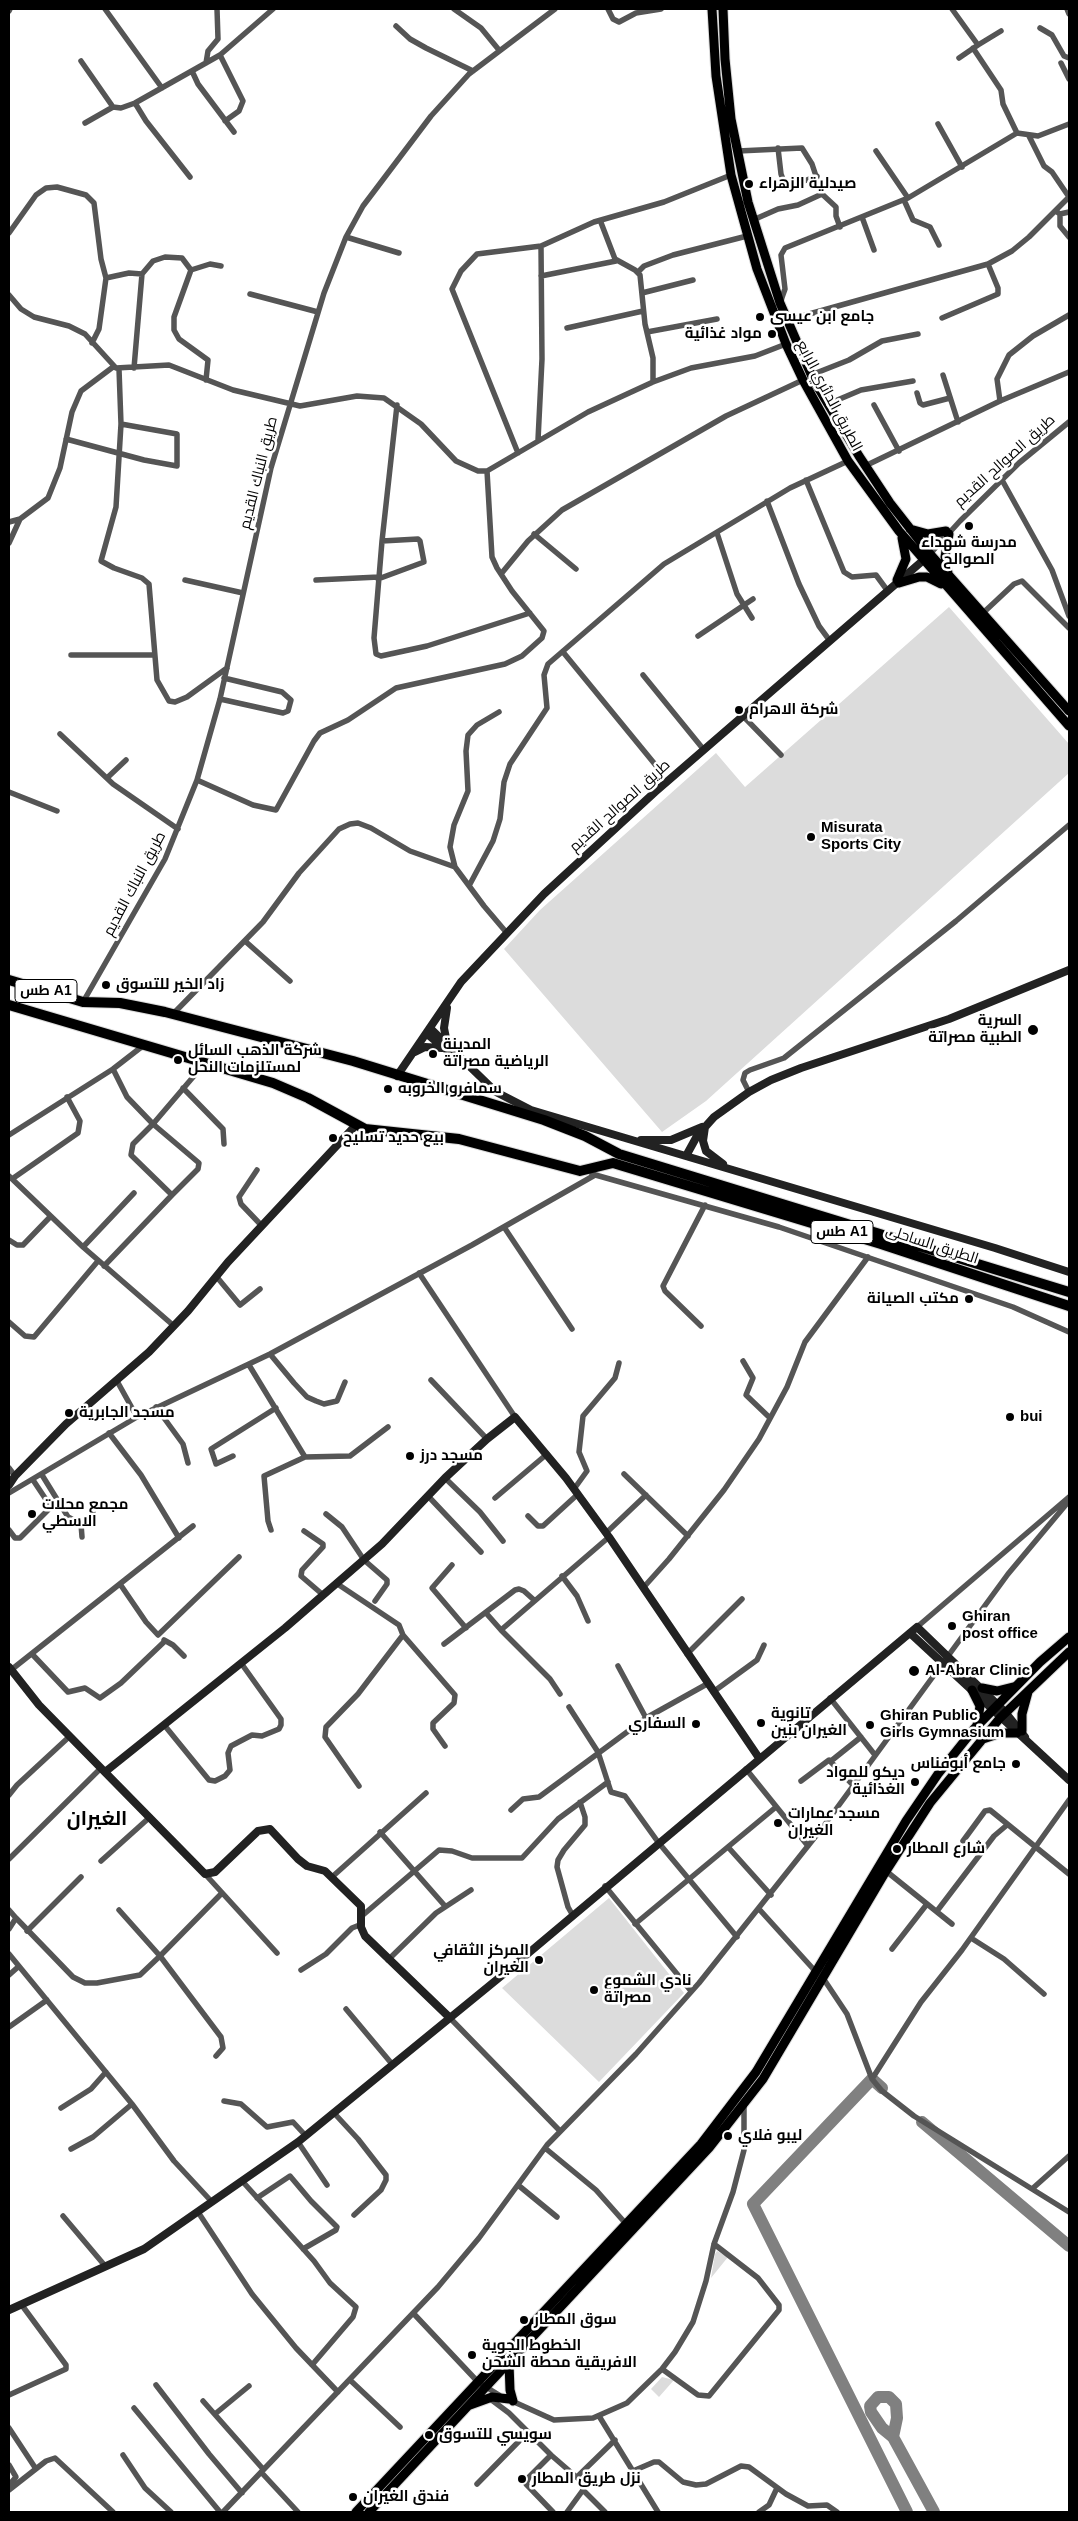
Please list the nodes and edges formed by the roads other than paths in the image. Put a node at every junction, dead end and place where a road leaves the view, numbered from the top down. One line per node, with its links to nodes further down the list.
1 (105, 9): 27 (street)
2 (217, 9): 23 (street)
3 (272, 9): 18 (street)
4 (454, 9): 17 (street)
5 (555, 9): 17 (street, طريق النباك القديم)
6 (608, 9): 7 (street)
7 (661, 9)
8 (712, 9): 41 (main road, الطريق الدائري الرابع)
9 (723, 9): 38 (main road, الطريق الدائري الرابع)
10 (952, 9): 16 (street)
11 (1067, 9): 12 (street)
12 (1069, 14)
13 (396, 26): 25 (street)
14 (1040, 28): 20 (street)
15 (1000, 31): 16 (street)
16 (976, 47): 19 (street); 35 (street)
17 (499, 50): 25 (street, طريق النباك القديم)
18 (220, 56): 23 (street); 30 (street)
19 (959, 58)
20 (1069, 58)
21 (81, 61): 29 (street)
22 (1062, 63): 26 (street)
23 (206, 64): 24 (street)
24 (192, 71): 27 (street); 30 (street)
25 (473, 71): 55 (street, طريق النباك القديم)
26 (1069, 80)
27 (162, 88): 28 (street)
28 (135, 103): 29 (street); 43 (street)
29 (113, 107): 31 (street)
30 (225, 121): 34 (street)
31 (85, 123)
32 (938, 124): 40 (street)
33 (1069, 124): 36 (street)
34 (234, 132)
35 (1017, 133): 36 (street); 40 (street)
36 (1029, 136): 45 (street)
37 (778, 148): 38 (street); 42 (street); 42 (street)
38 (738, 151): 51 (main road, الطريق الدائري الرابع)
39 (876, 151): 46 (street)
40 (962, 167): 46 (street)
41 (731, 175): 50 (street); 54 (main road, الطريق الدائري الرابع)
42 (816, 176): 44 (street)
43 (190, 177)
44 (822, 194): 51 (street); 52 (street)
45 (1069, 197): 48 (street)
46 (906, 199): 49 (street); 58 (street)
47 (1069, 212): 48 (street)
48 (1058, 213): 56 (street); 62 (street)
49 (862, 217): 52 (street); 59 (street)
50 (600, 220): 57 (street); 61 (street)
51 (752, 220): 73 (main road, الطريق الدائري الرابع)
52 (840, 227): 73 (street)
53 (9, 233): 68 (street)
54 (747, 236): 65 (street); 80 (main road, الطريق الدائري الرابع)
55 (346, 237): 60 (street); 75 (street, طريق النباك القديم)
56 (1069, 237)
57 (541, 246): 67 (street); 109 (street)
58 (939, 246)
59 (874, 250)
60 (399, 253)
61 (616, 261): 65 (street); 67 (street)
62 (988, 264): 77 (street); 79 (street)
63 (221, 266): 64 (street)
64 (191, 270): 66 (street); 91 (street)
65 (638, 272): 70 (street)
66 (142, 274): 68 (street); 87 (street)
67 (541, 276): 106 (street)
68 (106, 278): 84 (street)
69 (693, 280): 70 (street)
70 (642, 292): 74 (street)
71 (250, 294): 75 (street)
72 (9, 295): 84 (street)
73 (780, 303): 79 (main road, الطريق الدائري الرابع)
74 (643, 311): 81 (street); 82 (street)
75 (318, 312): 98 (street, طريق النباك القديم)
76 (1069, 315): 97 (street)
77 (942, 318)
78 (716, 319): 82 (street)
79 (787, 320): 80 (street); 90 (main road, الطريق الدائري الرابع)
80 (777, 323): 85 (main road, الطريق الدائري الرابع)
81 (567, 328)
82 (647, 332): 94 (street)
83 (918, 334): 90 (street)
84 (92, 343): 86 (street)
85 (786, 344): 92 (main road, الطريق الدائري الرابع); 94 (street)
86 (116, 368): 87 (street); 104 (street); 105 (street)
87 (134, 368): 91 (street)
88 (1069, 372): 97 (street)
89 (942, 374): 96 (street)
90 (811, 375): 99 (main road, الطريق الدائري الرابع)
91 (206, 380): 98 (street)
92 (803, 380): 110 (main road, الطريق الدائري الرابع); 122 (street)
93 (913, 381): 99 (street)
94 (653, 382): 106 (street)
95 (917, 393): 96 (street)
96 (950, 398): 102 (street)
97 (1000, 401): 102 (street)
98 (290, 404): 100 (street); 134 (street, طريق النباك القديم)
99 (828, 404): 111 (main road, الطريق الدائري الرابع)
100 (397, 405): 112 (street); 123 (street)
101 (874, 405): 107 (street)
102 (958, 422): 107 (street)
103 (1069, 422): 114 (street, طريق الصوالح القديم)
104 (120, 424): 108 (street); 108 (street)
105 (66, 439): 108 (street); 116 (street)
106 (538, 440): 109 (street)
107 (899, 451): 111 (street)
108 (118, 453): 147 (street)
109 (518, 453): 112 (street)
110 (848, 461): 113 (street); 119 (main road, الطريق الدائري الرابع)
111 (865, 466): 118 (main road, الطريق الدائري الرابع)
112 (488, 471): 127 (street)
113 (806, 480): 115 (street); 132 (street)
114 (1002, 480): 121 (street, طريق الصوالح القديم); 136 (street)
115 (767, 501): 120 (street); 144 (street)
116 (20, 519): 117 (street); 124 (street)
117 (9, 522)
118 (910, 528): 121 (main road); 125 (main road, الطريق الدائري الرابع)
119 (899, 531): 125 (main road, الطريق الدائري الرابع); 132 (main road)
120 (717, 533): 137 (street); 145 (street)
121 (948, 533): 125 (street, طريق الصوالح القديم); 128 (main road)
122 (534, 534): 126 (street); 127 (street)
123 (382, 542): 129 (street); 129 (street)
124 (9, 543)
125 (925, 555): 128 (main road, الطريق الدائري الرابع); 132 (street, طريق الصوالح القديم); 133 (main road, الطريق الدائري الرابع)
126 (576, 570)
127 (501, 574): 138 (street)
128 (949, 575): 139 (main road, الطريق الدائري الرابع)
129 (378, 578): 131 (street); 138 (street)
130 (185, 580): 134 (street)
131 (316, 580)
132 (894, 585): 133 (main road); 144 (street, طريق الصوالح القديم)
133 (946, 586): 155 (main road, الطريق الدائري الرابع)
134 (242, 593): 148 (street, طريق النباك القديم)
135 (753, 599): 137 (street)
136 (1067, 604): 140 (street)
137 (743, 605): 141 (street); 143 (street)
138 (530, 613): 162 (street)
139 (983, 613): 142 (street); 152 (main road, الطريق الدائري الرابع)
140 (1069, 616)
141 (752, 618)
142 (1069, 628)
143 (698, 636)
144 (830, 641): 154 (street, طريق الصوالح القديم)
145 (563, 652): 160 (street); 168 (street)
146 (71, 655): 147 (street)
147 (154, 655): 148 (street)
148 (227, 668): 150 (street, طريق النباك القديم)
149 (644, 675): 157 (street)
150 (224, 678): 151 (street, طريق النباك القديم); 151 (street)
151 (220, 699): 162 (street, طريق النباك القديم)
152 (1069, 711)
153 (499, 712): 167 (street)
154 (743, 716): 157 (street, طريق الصوالح القديم); 158 (street)
155 (1069, 726)
156 (60, 734): 161 (street)
157 (704, 750): 169 (street, طريق الصوالح القديم)
158 (781, 755)
159 (126, 760): 161 (street)
160 (658, 768)
161 (107, 778): 166 (street)
162 (197, 780): 166 (street, طريق النباك القديم)
163 (9, 792): 164 (street)
164 (57, 811)
165 (1069, 826): 186 (street)
166 (178, 829): 175 (street, طريق النباك القديم)
167 (455, 867): 168 (street); 170 (street)
168 (470, 884): 169 (street)
169 (506, 932): 174 (street, طريق الصوالح القديم)
170 (245, 941): 173 (street); 177 (street)
171 (1069, 970): 186 (street)
172 (9, 980): 175 (highway, طس A1)
173 (290, 981)
174 (448, 1001): 178 (street, طريق الصوالح القديم); 180 (street)
175 (83, 1002): 177 (highway, الطريق الساحلى)
176 (9, 1005): 179 (highway)
177 (173, 1014): 184 (highway, الطريق الساحلى)
178 (429, 1032): 180 (street); 181 (street, طريق الصوالح القديم)
179 (144, 1045): 182 (highway); 183 (street)
180 (446, 1046): 181 (street); 192 (street)
181 (415, 1052): 184 (street, طريق الصوالح القديم)
182 (205, 1063): 185 (street); 189 (highway)
183 (113, 1069): 187 (street); 188 (street)
184 (397, 1076): 201 (highway, الطريق الساحلى / طس A1)
185 (184, 1088): 188 (street); 193 (street)
186 (749, 1092): 190 (street)
187 (67, 1097): 191 (street); 199 (street)
188 (153, 1124): 202 (street); 202 (street)
189 (356, 1125): 196 (highway); 207 (street)
190 (706, 1125): 192 (street); 194 (street); 198 (street)
191 (9, 1135)
192 (623, 1138): 194 (street)
193 (224, 1144)
194 (686, 1156): 198 (street)
195 (257, 1170): 207 (street)
196 (580, 1170): 197 (street); 203 (highway, الطريق الساحلى / طس A1)
197 (595, 1175): 204 (street); 208 (street)
198 (747, 1175): 214 (street)
199 (10, 1177): 206 (street)
200 (134, 1192): 210 (street)
201 (749, 1193): 203 (highway); 218 (highway, الطريق الساحلى / طس A1)
202 (172, 1195): 213 (street)
203 (745, 1203): 205 (street); 219 (highway, الطريق الساحلى / طس A1)
204 (705, 1205): 205 (street); 222 (street)
205 (736, 1214): 211 (street)
206 (50, 1217): 209 (street); 210 (street)
207 (262, 1226): 216 (street)
208 (504, 1226): 215 (street); 223 (street)
209 (9, 1240)
210 (83, 1248): 212 (street)
211 (868, 1257): 224 (street); 236 (street)
212 (98, 1261): 213 (street); 220 (street)
213 (104, 1266): 221 (street)
214 (1069, 1272)
215 (419, 1273): 225 (street); 235 (street)
216 (216, 1276): 217 (street); 221 (street)
217 (260, 1289)
218 (1069, 1292)
219 (1069, 1306)
220 (9, 1322)
221 (174, 1326): 230 (street)
222 (701, 1326)
223 (572, 1329)
224 (1069, 1332)
225 (270, 1354): 228 (street); 231 (street)
226 (743, 1361): 236 (street)
227 (619, 1363): 251 (street)
228 (249, 1365): 232 (street); 233 (street)
229 (431, 1380): 239 (street)
230 (117, 1381): 234 (street); 247 (street)
231 (345, 1382)
232 (156, 1407): 234 (street); 243 (street)
233 (276, 1408): 241 (street); 242 (street)
234 (137, 1417): 238 (street)
235 (515, 1417): 239 (street); 240 (street)
236 (770, 1418): 265 (street)
237 (388, 1427): 242 (street)
238 (109, 1433): 246 (street); 267 (street)
239 (487, 1439): 248 (street)
240 (547, 1454): 251 (street); 256 (street)
241 (233, 1456)
242 (305, 1457): 262 (street)
243 (188, 1462)
244 (9, 1468): 247 (street)
245 (624, 1474): 253 (street)
246 (42, 1475): 249 (street); 266 (street)
247 (15, 1476): 250 (street)
248 (445, 1478): 254 (street); 268 (street)
249 (33, 1480): 252 (street); 261 (street)
250 (9, 1486)
251 (576, 1492): 259 (street); 264 (street)
252 (9, 1494)
253 (646, 1495): 264 (street); 265 (street)
254 (428, 1496): 269 (street); 271 (street)
255 (1069, 1497): 283 (street)
256 (495, 1498)
257 (1069, 1501): 297 (street)
258 (326, 1514): 271 (street)
259 (528, 1516)
260 (193, 1526): 267 (street)
261 (9, 1530)
262 (271, 1530)
263 (304, 1531): 277 (street)
264 (607, 1535): 273 (street); 276 (street)
265 (688, 1536): 276 (street)
266 (82, 1537)
267 (179, 1538): 275 (street)
268 (503, 1541)
269 (481, 1552)
270 (239, 1557): 287 (street)
271 (364, 1560): 274 (street); 280 (street)
272 (452, 1565): 284 (street)
273 (562, 1576): 279 (street); 282 (street)
274 (336, 1583): 277 (street); 288 (street)
275 (120, 1584): 287 (street); 294 (street)
276 (643, 1588): 295 (street)
277 (322, 1594): 298 (street)
278 (742, 1599): 295 (street)
279 (534, 1600): 281 (street); 285 (street)
280 (375, 1601)
281 (486, 1613): 284 (street); 285 (street)
282 (588, 1621)
283 (917, 1627): 286 (street); 297 (street)
284 (466, 1628): 291 (street)
285 (501, 1630): 307 (street)
286 (910, 1633): 299 (street); 308 (street)
287 (158, 1635): 290 (street)
288 (403, 1635): 319 (street); 330 (street)
289 (1069, 1637): 303 (main road)
290 (165, 1641): 294 (street); 296 (street)
291 (444, 1644)
292 (764, 1645): 305 (street)
293 (1069, 1652): 306 (main road)
294 (32, 1654): 301 (street)
295 (687, 1654): 302 (street)
296 (184, 1656)
297 (949, 1657): 299 (street); 304 (street)
298 (241, 1663): 313 (street); 313 (street)
299 (942, 1665): 304 (street); 321 (street)
300 (618, 1666): 312 (street)
301 (10, 1668): 316 (street)
302 (707, 1684): 305 (street); 312 (street)
303 (1018, 1684): 304 (main road); 310 (main road)
304 (977, 1689): 310 (street); 314 (main road)
305 (713, 1692): 322 (street)
306 (1028, 1692): 311 (main road); 315 (main road)
307 (560, 1694)
308 (830, 1698): 317 (street); 322 (street)
309 (569, 1707): 320 (street)
310 (995, 1707): 311 (street); 314 (main road)
311 (1003, 1715): 315 (street); 318 (main road)
312 (646, 1718): 320 (street)
313 (165, 1726): 325 (street)
314 (974, 1729): 380 (main road)
315 (1021, 1734): 318 (main road); 326 (street)
316 (70, 1736): 325 (street); 332 (street)
317 (861, 1737): 321 (street); 323 (street)
318 (981, 1740): 348 (main road)
319 (445, 1746)
320 (598, 1752): 328 (street); 336 (street)
321 (874, 1755): 329 (street)
322 (759, 1758): 324 (street)
323 (831, 1761): 327 (street); 329 (street)
324 (746, 1769): 335 (street); 341 (street)
325 (103, 1770): 337 (street); 345 (street)
326 (1069, 1780)
327 (801, 1781)
328 (608, 1782): 334 (street); 341 (street)
329 (853, 1785): 342 (street)
330 (359, 1786)
331 (426, 1793): 339 (street)
332 (9, 1795)
333 (1069, 1800): 343 (street)
334 (580, 1802): 347 (street); 364 (street)
335 (776, 1807): 342 (street); 344 (street)
336 (512, 1810)
337 (150, 1817): 346 (street); 349 (street)
338 (1007, 1825): 340 (street); 343 (street); 363 (street)
339 (380, 1832): 347 (street); 352 (street)
340 (963, 1841)
341 (658, 1842): 353 (street); 354 (street)
342 (808, 1846): 357 (street)
343 (1036, 1846): 350 (street); 372 (street)
344 (728, 1847): 353 (street); 357 (street)
345 (9, 1860)
346 (102, 1861)
347 (413, 1871): 359 (street); 366 (street)
348 (886, 1871): 358 (street); 382 (main road)
349 (205, 1874): 352 (street); 356 (street)
350 (1069, 1874)
351 (81, 1877): 370 (street)
352 (332, 1877): 366 (street)
353 (689, 1879): 367 (street); 371 (street)
354 (605, 1886): 364 (street); 367 (street)
355 (471, 1890): 359 (street)
356 (222, 1893): 374 (street); 376 (street)
357 (771, 1895): 360 (street)
358 (927, 1904): 363 (street); 373 (street)
359 (445, 1906): 377 (street)
360 (760, 1909): 371 (street); 380 (street)
361 (9, 1910): 365 (street)
362 (119, 1910): 376 (street)
363 (937, 1911): 368 (street)
364 (572, 1914): 387 (street)
365 (16, 1918): 369 (street); 370 (street)
366 (362, 1919): 377 (street); 379 (street)
367 (636, 1924): 383 (street)
368 (952, 1924)
369 (9, 1929)
370 (27, 1931): 376 (street)
371 (737, 1937): 383 (street)
372 (971, 1938): 384 (street); 392 (street)
373 (892, 1949)
374 (277, 1953)
375 (9, 1954): 378 (street)
376 (160, 1956): 389 (street)
377 (388, 1960): 387 (street)
378 (18, 1967): 381 (street); 385 (street)
379 (301, 1970)
380 (816, 1972): 415 (main road)
381 (9, 1975)
382 (823, 1978): 392 (street); 395 (main road)
383 (692, 1991): 398 (street)
384 (1044, 1994)
385 (47, 2000): 388 (street); 391 (street)
386 (346, 2009): 390 (street)
387 (449, 2017): 390 (street); 398 (street)
388 (9, 2027)
389 (216, 2056)
390 (392, 2064): 397 (street)
391 (106, 2072): 394 (street); 396 (street)
392 (872, 2080): 407 (street)
393 (224, 2101): 399 (street)
394 (132, 2104): 402 (street); 409 (street)
395 (744, 2105): 416 (street); 422 (main road)
396 (61, 2108)
397 (334, 2113): 399 (street); 412 (street)
398 (560, 2131): 401 (street)
399 (306, 2136): 400 (street)
400 (298, 2142): 404 (street); 405 (street)
401 (545, 2148): 406 (street); 415 (street)
402 (72, 2149)
403 (1069, 2156): 407 (street)
404 (243, 2182): 408 (street); 409 (street)
405 (327, 2185)
406 (518, 2185): 414 (street); 421 (street)
407 (1032, 2189): 411 (street)
408 (257, 2198): 417 (street); 417 (street)
409 (212, 2202): 410 (street)
410 (198, 2212): 418 (street); 423 (street)
411 (1069, 2212)
412 (354, 2214)
413 (63, 2216): 418 (street)
414 (557, 2217)
415 (627, 2225): 427 (main road)
416 (714, 2244): 424 (street); 424 (street)
417 (303, 2250): 423 (street)
418 (106, 2267): 419 (street)
419 (21, 2304): 420 (street); 430 (street)
420 (9, 2310)
421 (414, 2314): 425 (street); 427 (street)
422 (509, 2363): 427 (main road); 432 (main road)
423 (312, 2365): 429 (street)
424 (662, 2369): 437 (street)
425 (350, 2380): 429 (street); 438 (street)
426 (156, 2385): 454 (street)
427 (481, 2385): 432 (street); 434 (main road); 459 (main road)
428 (249, 2386): 436 (street)
429 (338, 2392): 446 (street)
430 (9, 2395)
431 (489, 2398): 432 (main road); 434 (main road); 440 (street)
432 (511, 2400): 437 (street)
433 (203, 2401): 436 (street)
434 (467, 2406): 460 (main road)
435 (134, 2408): 457 (street)
436 (215, 2414): 446 (street)
437 (599, 2416): 441 (street)
438 (400, 2427)
439 (9, 2428): 445 (street)
440 (528, 2432): 443 (street); 449 (street)
441 (615, 2440): 447 (street); 448 (street)
442 (123, 2455): 456 (street)
443 (551, 2455): 448 (street); 461 (street)
444 (9, 2466): 450 (street)
445 (36, 2469): 452 (street); 455 (street)
446 (262, 2471): 454 (street); 458 (street)
447 (632, 2471): 451 (street); 464 (street)
448 (577, 2477): 453 (street)
449 (477, 2484)
450 (9, 2485)
451 (777, 2488): 465 (street); 466 (street)
452 (9, 2490)
453 (583, 2490): 462 (street); 463 (street)
454 (242, 2493): 457 (street)
455 (113, 2512)
456 (171, 2512)
457 (221, 2512)
458 (298, 2512)
459 (356, 2512)
460 (369, 2512)
461 (553, 2512)
462 (567, 2512)
463 (605, 2512)
464 (658, 2512)
465 (759, 2512)
466 (837, 2512)

